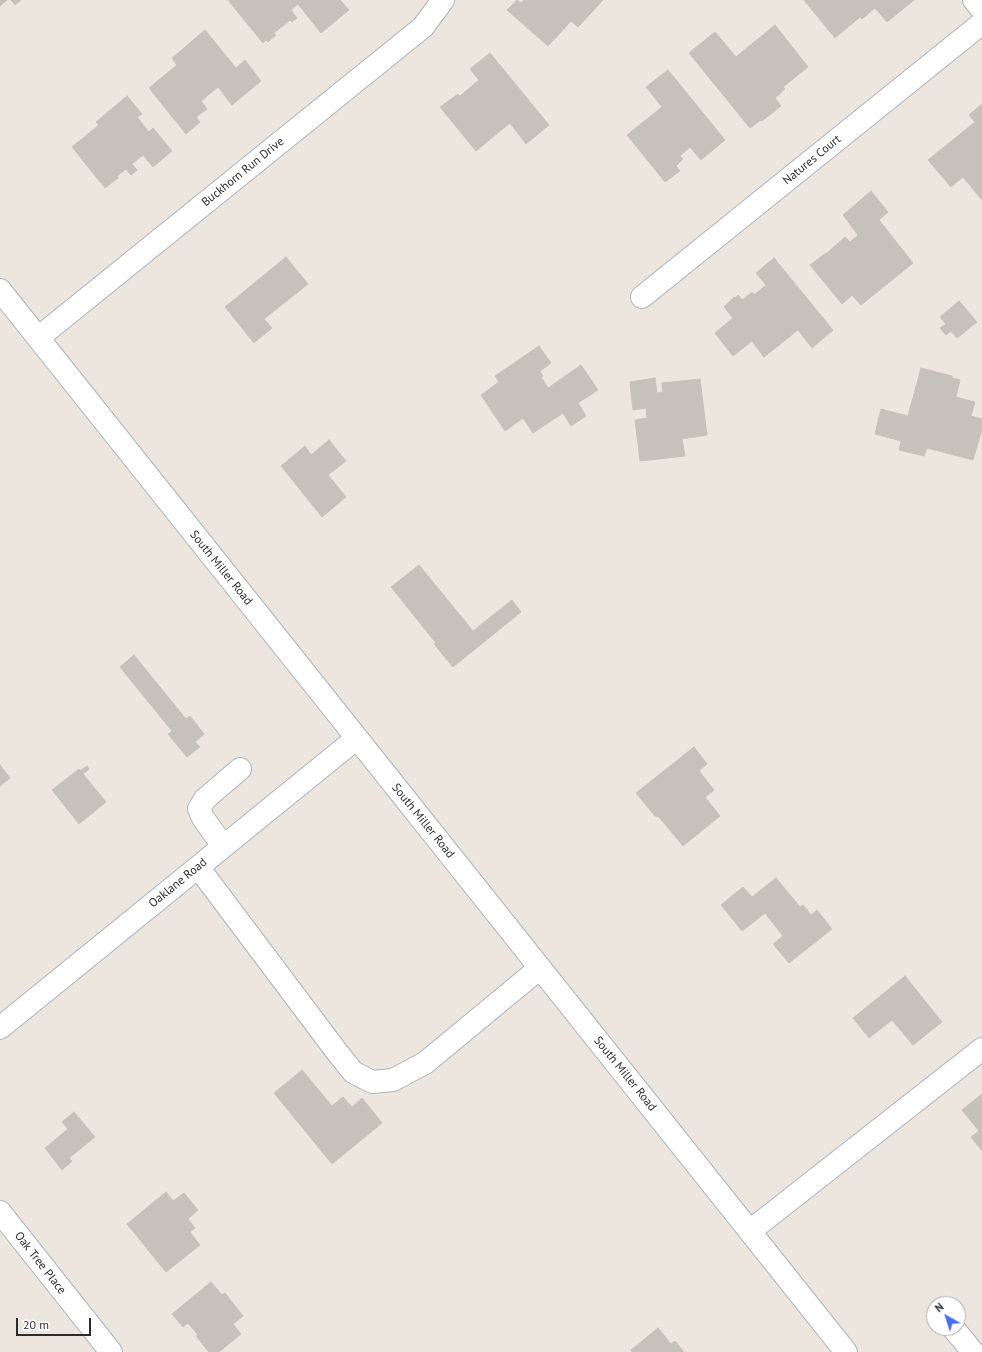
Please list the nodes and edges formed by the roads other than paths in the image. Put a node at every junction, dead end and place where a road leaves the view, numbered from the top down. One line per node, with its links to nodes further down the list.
1 (443, 0): 7 (street, Buckhorn Run Drive)
2 (974, 0): 3 (street)
3 (982, 10)
4 (982, 23): 6 (street, Natures Court)
5 (0, 290): 7 (street, South Miller Road)
6 (642, 297)
7 (38, 338): 8 (street, South Miller Road)
8 (356, 738): 10 (street, Oaklane Road); 12 (street, South Miller Road)
9 (240, 769): 10 (street)
10 (223, 846): 11 (street, Oaklane Road)
11 (198, 867): 12 (street); 13 (street, Oaklane Road)
12 (540, 968): 16 (street, South Miller Road)
13 (0, 1028)
14 (982, 1049): 16 (street)
15 (0, 1212): 18 (street, Oak Tree Place)
16 (750, 1231): 19 (street, South Miller Road)
17 (960, 1336): 20 (street)
18 (111, 1352)
19 (846, 1352)
20 (973, 1352)

